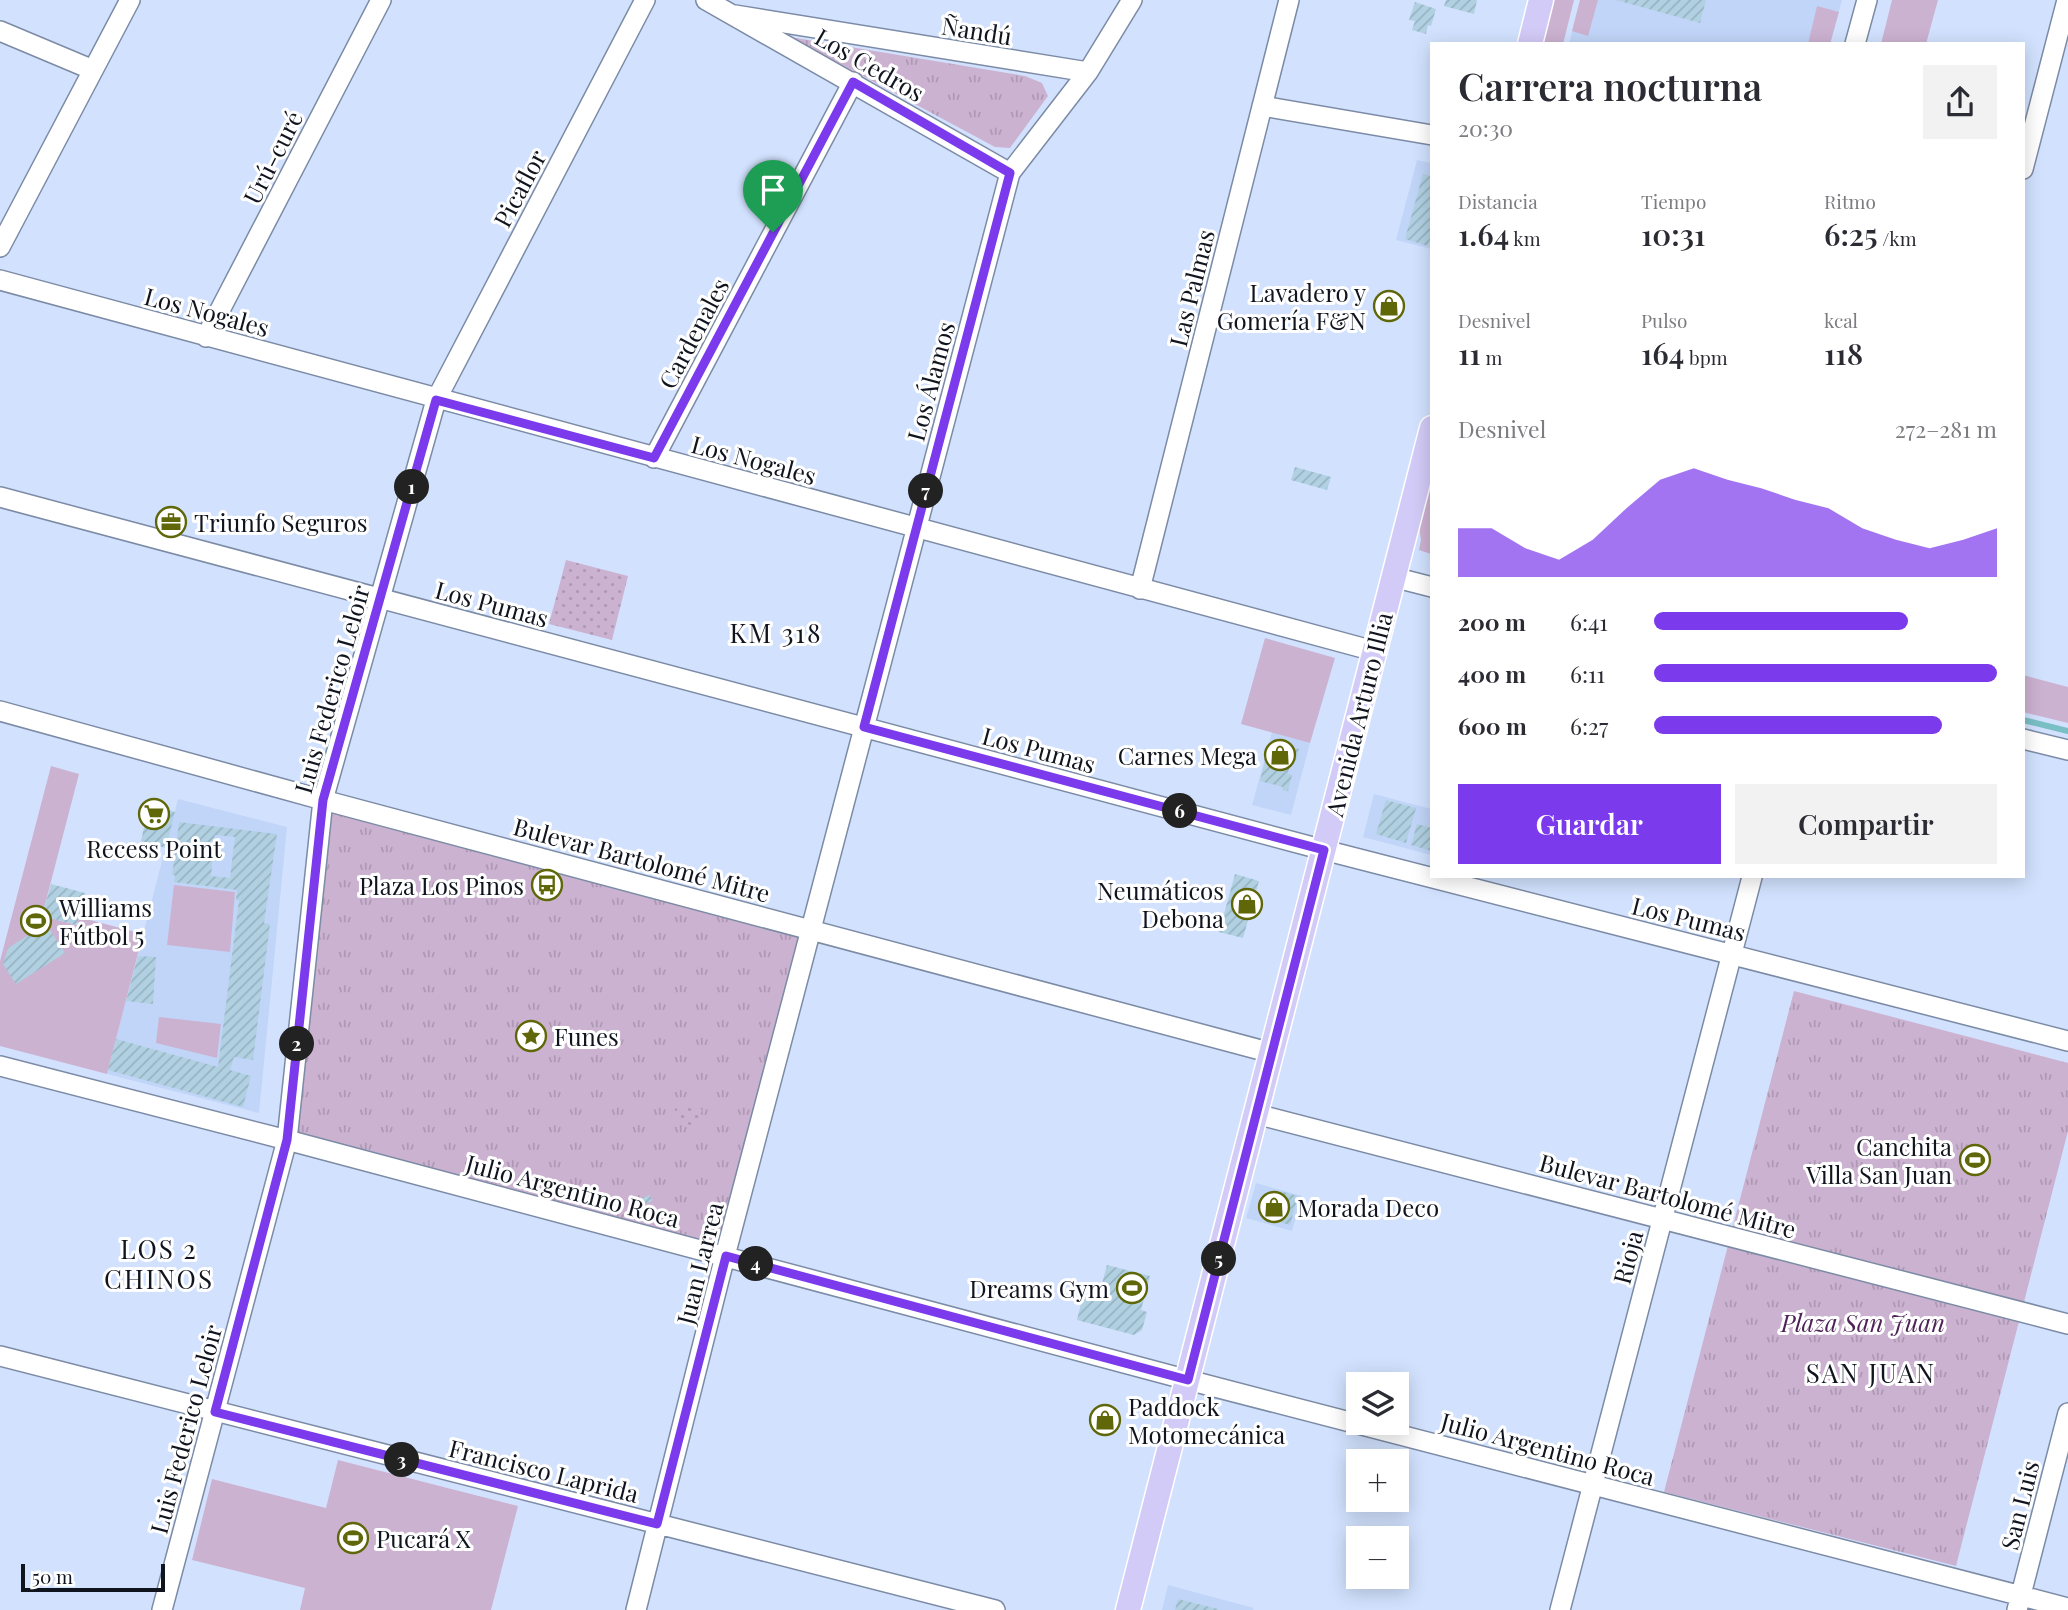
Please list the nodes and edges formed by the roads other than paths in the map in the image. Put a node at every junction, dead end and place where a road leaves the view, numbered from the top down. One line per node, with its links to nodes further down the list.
1 (130, 0): 15 (street)
2 (381, 0): 24 (street, Urú-curé)
3 (645, 0): 25 (street, Picaflor)
4 (706, 0): 10 (street, Los Cedros)
5 (1132, 0): 16 (street, Los Álamos)
6 (1289, 0): 18 (street, Las Palmas)
7 (1541, 0): 12 (main road)
8 (1867, 0): 13 (street)
9 (2067, 0): 14 (street)
10 (735, 15): 16 (street, Ñandú); 17 (street, Los Cedros)
11 (0, 32): 15 (street)
12 (1530, 42)
13 (1856, 42)
14 (2062, 49): 20 (street)
15 (93, 71): 22 (street)
16 (1088, 72): 21 (street, Los Álamos)
17 (853, 82): 21 (street, Los Cedros); 27 (street, Cardenales)
18 (1262, 106): 19 (street); 32 (street, Las Palmas)
19 (1430, 135)
20 (2025, 164)
21 (1010, 173): 29 (street, Los Álamos)
22 (0, 247)
23 (0, 280): 24 (street, Los Nogales)
24 (206, 337): 25 (street, Los Nogales)
25 (436, 400): 27 (street, Los Nogales); 33 (street, Luis Federico Leloir)
26 (1430, 436): 30 (main road, Avenida Arturo Illia)
27 (654, 458): 29 (street, Los Nogales)
28 (0, 497): 33 (street, Los Pumas)
29 (916, 528): 32 (street, Los Nogales); 36 (street, Los Álamos)
30 (1393, 577): 31 (street); 34 (main road, Avenida Arturo Illia)
31 (1430, 586)
32 (1140, 589): 34 (street, Los Nogales)
33 (381, 599): 36 (street, Los Pumas); 39 (street, Luis Federico Leloir)
34 (1374, 651): 40 (main road, Avenida Arturo Illia)
35 (0, 711): 39 (street, Bulevar Bartolomé Mitre)
36 (864, 727): 40 (street, Los Pumas); 44 (street, Los Álamos)
37 (2025, 739): 38 (street)
38 (2068, 750)
39 (323, 800): 44 (street, Bulevar Bartolomé Mitre); 50 (street, Luis Federico Leloir)
40 (1324, 850): 41 (street, Los Pumas); 47 (main road, Avenida Arturo Illia)
41 (1430, 877)
42 (1433, 878): 45 (street, Los Pumas)
43 (1752, 878): 45 (street, Rioja)
44 (811, 929): 47 (street, Bulevar Bartolomé Mitre); 52 (street, Juan Larrea)
45 (1732, 955): 46 (street, Los Pumas); 51 (street, Rioja)
46 (2068, 1041)
47 (1272, 1053): 49 (main road, Avenida Arturo Illia)
48 (0, 1066): 50 (street, Julio Argentino Roca)
49 (1256, 1114): 51 (street, Bulevar Bartolomé Mitre); 55 (main road, Avenida Arturo Illia)
50 (287, 1140): 52 (street, Julio Argentino Roca); 56 (street, Luis Federico Leloir)
51 (1663, 1219): 53 (street, Bulevar Bartolomé Mitre); 58 (street, Rioja)
52 (726, 1256): 55 (street, Julio Argentino Roca); 59 (street, Juan Larrea)
53 (2068, 1324)
54 (0, 1356): 56 (street, Francisco Laprida)
55 (1188, 1380): 58 (street, Julio Argentino Roca); 65 (main road, Avenida Arturo Illia)
56 (215, 1412): 59 (street, Francisco Laprida); 62 (street, Luis Federico Leloir)
57 (2068, 1413): 60 (street, San Luis)
58 (1593, 1485): 60 (street, Julio Argentino Roca); 66 (street, Rioja)
59 (657, 1524): 63 (street, Juan Larrea); 64 (street, Francisco Laprida)
60 (2019, 1603): 61 (street, Julio Argentino Roca)
61 (2068, 1608)
62 (162, 1610)
63 (636, 1610)
64 (995, 1610)
65 (1128, 1610)
66 (1560, 1610)

